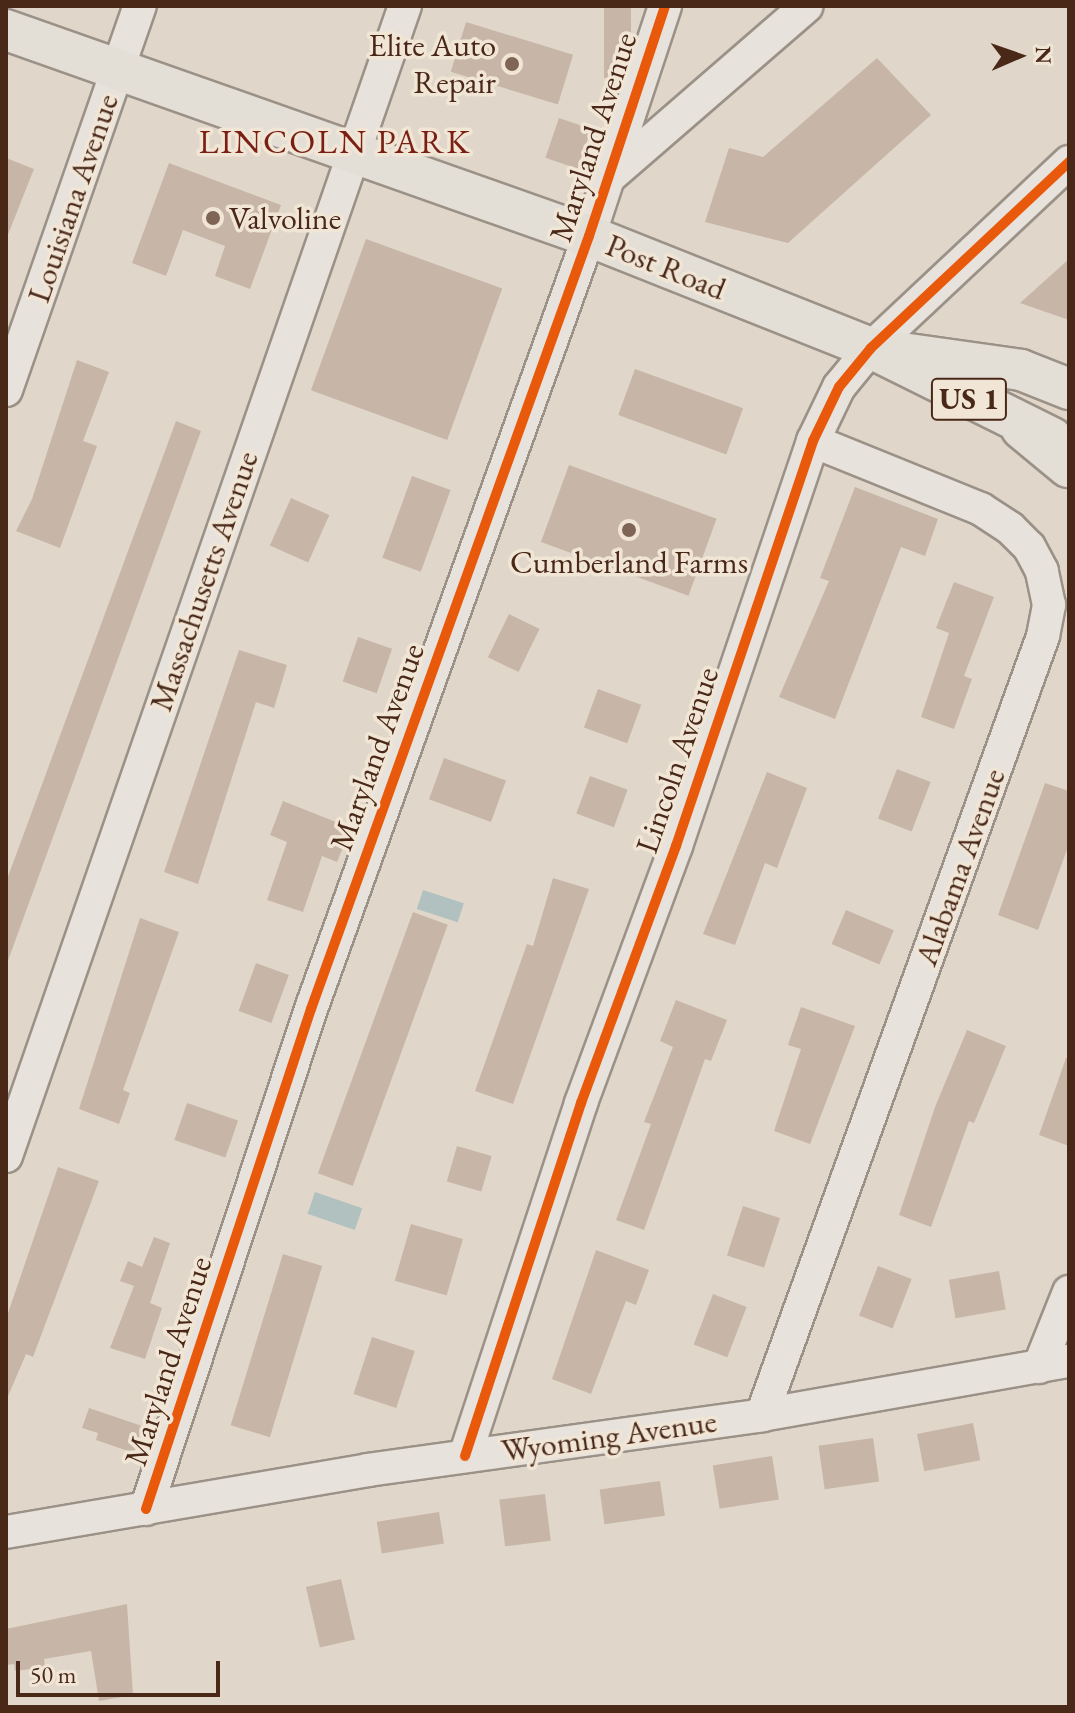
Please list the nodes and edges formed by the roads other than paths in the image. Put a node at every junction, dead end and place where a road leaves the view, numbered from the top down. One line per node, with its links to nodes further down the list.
1 (140, 6): 6 (street, Louisiana Avenue)
2 (405, 6): 7 (street, Massachusetts Avenue)
3 (665, 6): 9 (street, Maryland Avenue)
4 (807, 6): 9 (street)
5 (6, 30): 6 (main road, Post Road / US 1)
6 (117, 71): 7 (main road, Post Road / US 1); 13 (street, Louisiana Avenue)
7 (353, 152): 10 (main road, Post Road / US 1); 18 (street, Massachusetts Avenue)
8 (1069, 162): 11 (street, Lincoln Avenue)
9 (607, 179): 10 (street, Maryland Avenue)
10 (589, 236): 11 (main road, Post Road / US 1); 23 (street, Maryland Avenue)
11 (871, 348): 12 (main road, Post Road / US 1); 14 (main road, Post Road / US 1); 15 (street, Lincoln Avenue)
12 (1069, 389)
13 (6, 390)
14 (1023, 427): 16 (main road, Post Road / US 1); 17 (highway)
15 (813, 441): 21 (street, Alabama Avenue); 22 (street, Lincoln Avenue)
16 (1069, 445)
17 (1069, 465)
18 (6, 1156)
19 (1069, 1292): 20 (street)
20 (1054, 1364): 21 (street, Wyoming Avenue)
21 (762, 1415): 22 (street, Wyoming Avenue)
22 (465, 1456): 23 (street, Wyoming Avenue)
23 (146, 1509): 24 (street, Wyoming Avenue)
24 (6, 1532)

